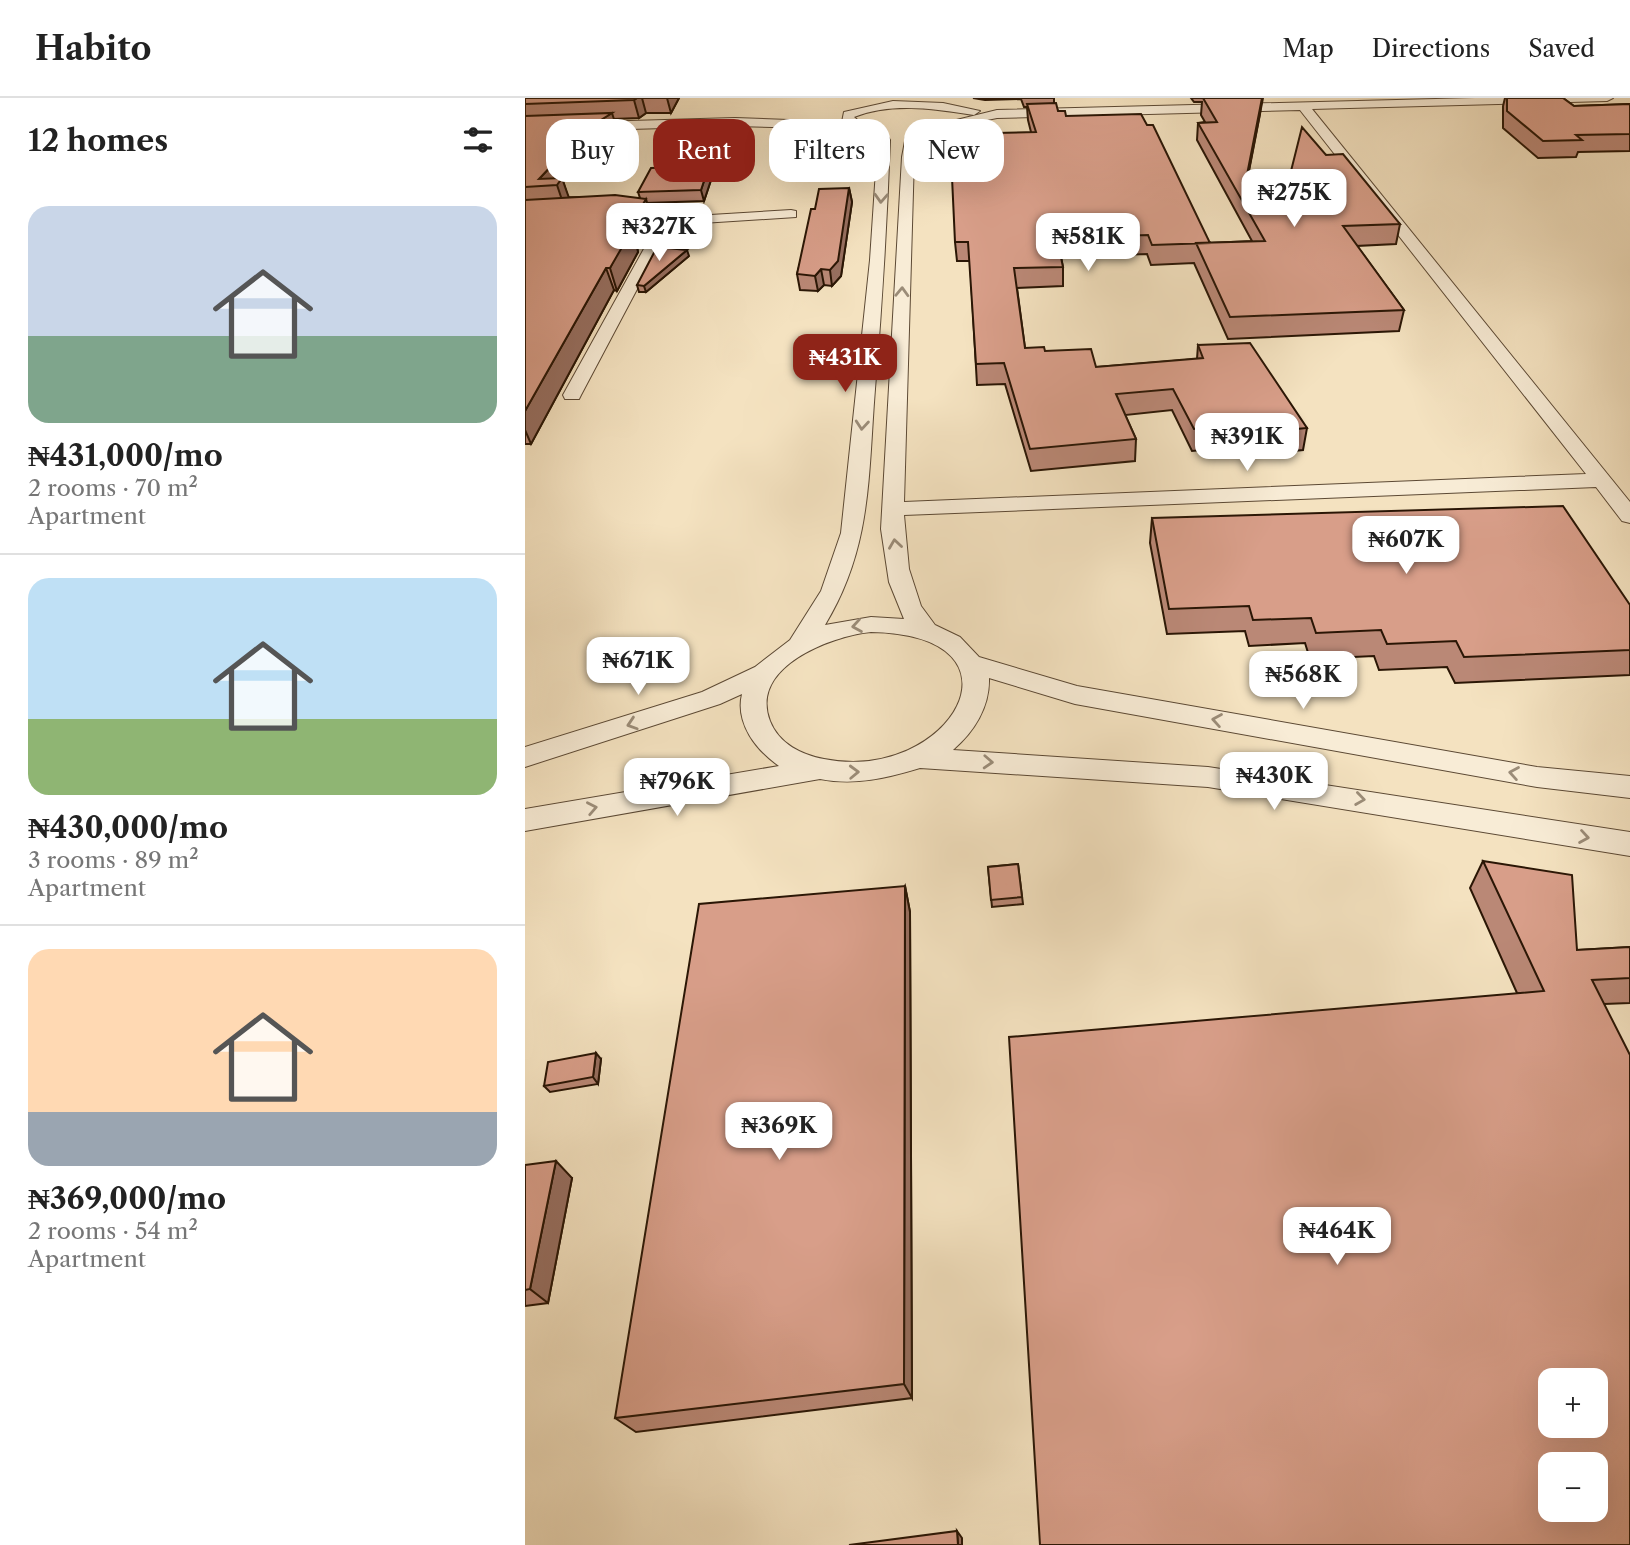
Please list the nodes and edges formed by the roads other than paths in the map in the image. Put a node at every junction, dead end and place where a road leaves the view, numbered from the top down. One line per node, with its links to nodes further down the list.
1 (1059, 98): 8 (street)
2 (1607, 98): 5 (street)
3 (874, 101): 4 (street); 7 (street)
4 (923, 102): 9 (street); 12 (street)
5 (1304, 107): 8 (street); 23 (street)
6 (814, 111): 10 (street)
7 (854, 111): 10 (street); 11 (street)
8 (1068, 112): 9 (street)
9 (997, 114): 13 (street)
10 (777, 118): 14 (street)
11 (848, 119)
12 (947, 119)
13 (974, 119)
14 (755, 120)
15 (546, 127): 16 (street)
16 (525, 128)
17 (762, 137): 18 (street)
18 (769, 137)
19 (882, 182): 27 (street, one-way to 27)
20 (907, 182): 24 (street, one-way to 20)
21 (790, 214): 22 (street)
22 (572, 395)
23 (1602, 481): 24 (street); 25 (street)
24 (893, 509): 26 (street, one-way to 24)
25 (1630, 516)
26 (924, 630): 27 (street, one-way to 27); 28 (street)
27 (801, 643): 29 (street)
28 (970, 663): 31 (street); 33 (street, one-way to 28)
29 (764, 673): 30 (street, one-way to 30); 32 (street)
30 (525, 757)
31 (919, 758): 32 (street, one-way to 31); 35 (street, one-way to 35)
32 (820, 769): 34 (street, one-way to 32)
33 (1630, 787)
34 (525, 820)
35 (1630, 844)

